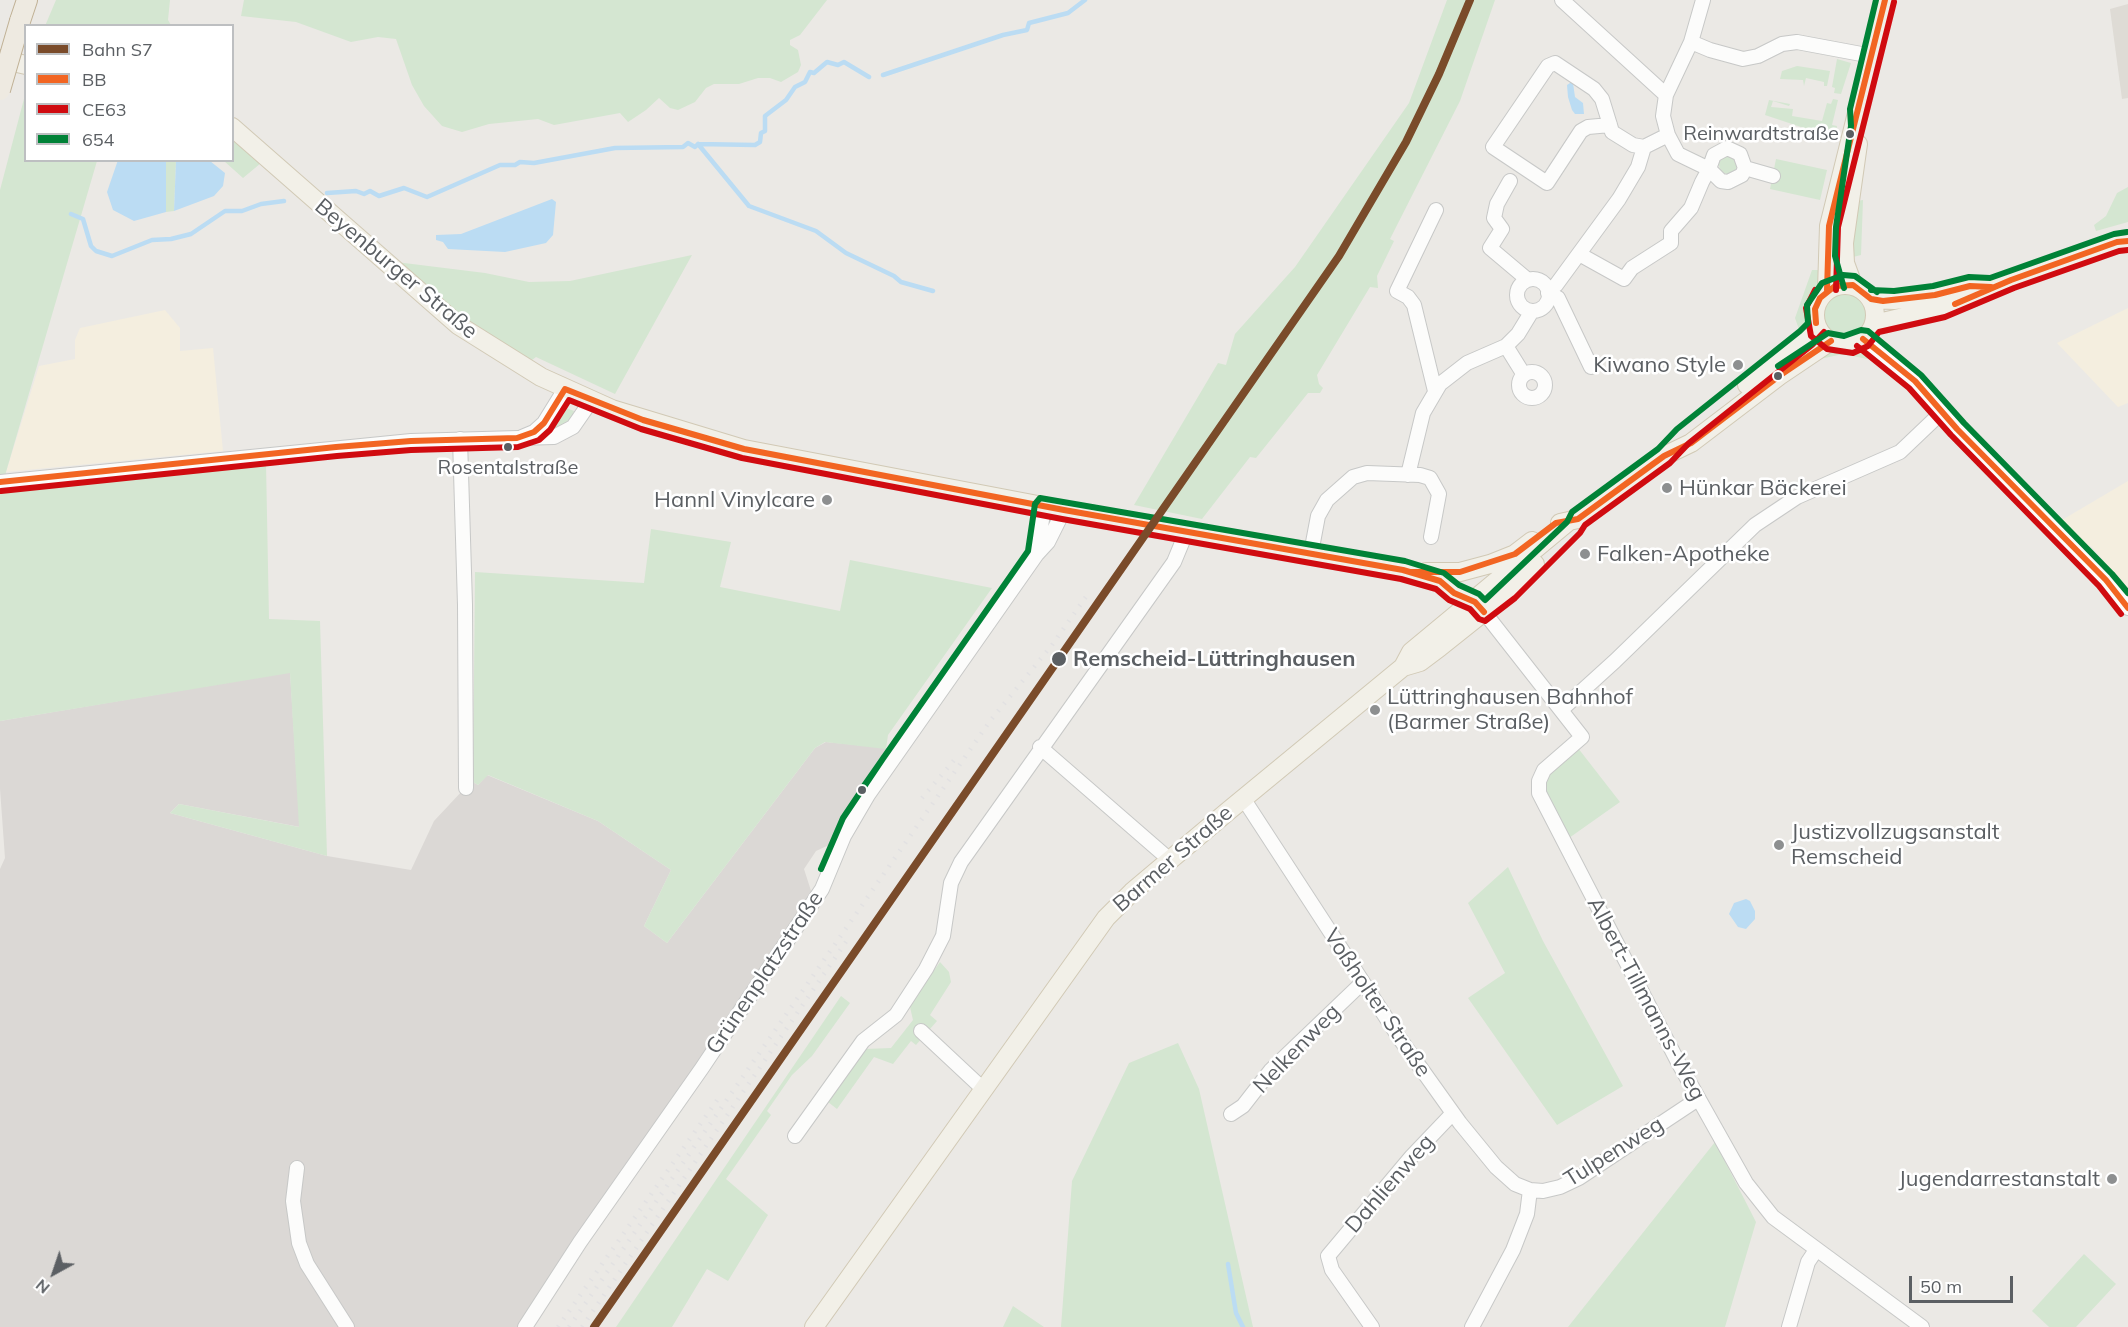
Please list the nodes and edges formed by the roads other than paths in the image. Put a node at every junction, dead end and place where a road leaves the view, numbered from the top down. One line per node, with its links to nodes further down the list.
1 (27, 0): 9 (highway, bridge)
2 (1562, 0): 10 (street)
3 (1702, 0): 5 (street)
4 (1885, 0): 6 (main road)
5 (1691, 42): 6 (street); 10 (street)
6 (1872, 56): 11 (main road)
7 (0, 59): 8 (main road)
8 (24, 65)
9 (0, 90)
10 (1666, 95): 14 (street)
11 (1859, 110): 24 (main road); 26 (main road)
12 (1610, 125): 12 (street); 15 (street)
13 (234, 130): 37 (main road, Beyenburger Straße)
14 (1668, 135): 15 (street); 17 (street)
15 (1644, 147): 22 (street)
16 (1744, 168): 17 (street); 17 (street); 18 (street)
17 (1709, 169): 22 (street)
18 (1773, 176)
19 (1510, 181): 23 (street)
20 (1436, 210): 38 (street)
21 (2128, 241): 25 (main road)
22 (1578, 254): 27 (street)
23 (1528, 280): 27 (street); 29 (street)
24 (1852, 285): 26 (main road); 28 (main road)
25 (1991, 287): 28 (main road); 30 (main road)
26 (1827, 290): 31 (main road)
27 (1548, 292): 29 (street); 35 (street)
28 (1871, 299): 30 (main road)
29 (1532, 311): 34 (street)
30 (1874, 324): 32 (main road)
31 (1817, 326): 33 (main road); 43 (main road, Barmer Straße)
32 (1863, 339): 33 (main road); 40 (street)
33 (1831, 341): 43 (main road, Barmer Straße)
34 (1506, 346): 36 (street); 38 (street)
35 (1591, 367)
36 (1524, 375)
37 (565, 389): 39 (main road, Beyenburger Straße); 41 (street)
38 (1435, 391): 44 (street)
39 (591, 401): 41 (street); 46 (main road, Beyenburger Straße)
40 (1941, 413): 56 (street); 57 (street)
41 (517, 438): 42 (street)
42 (460, 439): 45 (street); 59 (street)
43 (1664, 456): 48 (main road, Barmer Straße)
44 (1408, 475): 50 (street); 51 (street)
45 (0, 482)
46 (1044, 506): 47 (main road, Beyenburger Straße); 52 (street, Grünenplatzstraße)
47 (1064, 510): 49 (main road, Beyenburger Straße); 52 (street, Grünenplatzstraße)
48 (1574, 520): 54 (main road); 55 (main road, Barmer Straße)
49 (1186, 533): 51 (main road, Beyenburger Straße); 58 (street)
50 (1431, 537)
51 (1311, 553): 53 (main road, Beyenburger Straße)
52 (1037, 554): 73 (street, Grünenplatzstraße)
53 (1415, 573): 54 (main road); 55 (main road)
54 (1446, 573): 55 (main road)
55 (1479, 607): 57 (street); 60 (main road, Barmer Straße)
56 (2128, 608)
57 (1561, 710): 65 (street, Albert-Tillmanns-Weg)
58 (1040, 747): 61 (street); 68 (street)
59 (466, 788)
60 (1243, 798): 61 (main road, Barmer Straße); 62 (street, Voßholter Straße)
61 (1170, 860): 64 (main road, Barmer Straße)
62 (1362, 983): 66 (street, Voßholter Straße); 67 (street, Nelkenweg)
63 (921, 1031): 64 (street)
64 (982, 1088): 74 (main road, Barmer Straße)
65 (1698, 1099): 70 (street, Tulpenweg); 71 (street, Albert-Tillmanns-Weg)
66 (1452, 1113): 70 (street, Voßholter Straße); 75 (street, Dahlienweg)
67 (1231, 1114)
68 (795, 1136)
69 (297, 1168): 72 (street)
70 (1530, 1190): 76 (street)
71 (1816, 1250): 77 (street); 78 (street, Albert-Tillmanns-Weg)
72 (347, 1327)
73 (525, 1327)
74 (814, 1327)
75 (1372, 1327)
76 (1472, 1327)
77 (1789, 1327)
78 (1921, 1327)

